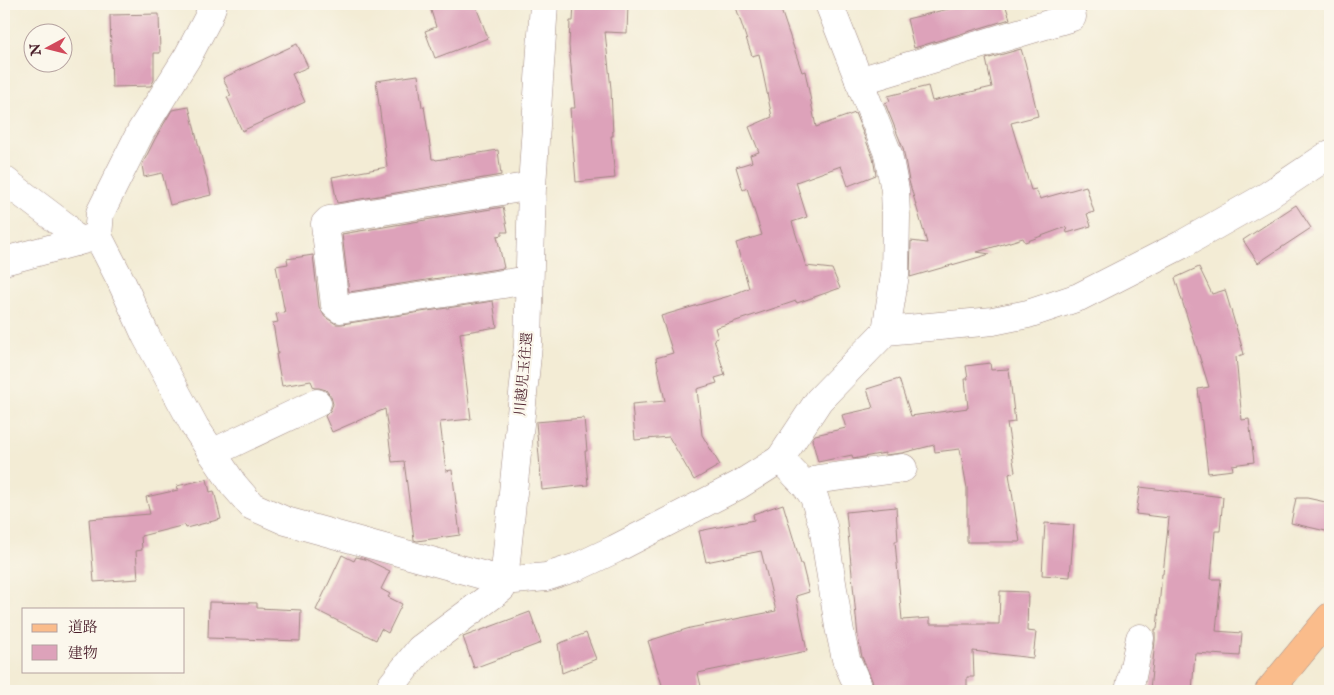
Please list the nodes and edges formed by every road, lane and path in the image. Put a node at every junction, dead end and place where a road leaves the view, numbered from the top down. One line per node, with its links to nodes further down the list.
1 (213, 4): 9 (street)
2 (544, 4): 8 (street, 川越児玉往還)
3 (829, 4): 5 (street)
4 (1072, 17): 5 (street)
5 (859, 81): 12 (street)
6 (1330, 154): 12 (street)
7 (4, 180): 9 (street)
8 (532, 186): 11 (street, 川越児玉往還); 11 (street)
9 (87, 239): 10 (street); 14 (street)
10 (4, 261)
11 (529, 280): 18 (street, 川越児玉往還)
12 (886, 331): 15 (street)
13 (317, 403): 14 (street)
14 (212, 453): 18 (street)
15 (780, 459): 17 (street); 18 (street)
16 (903, 468): 17 (street)
17 (806, 486): 22 (street)
18 (504, 581): 21 (street)
19 (1330, 617): 24 (main road)
20 (1140, 638): 23 (street)
21 (389, 691)
22 (860, 691)
23 (1129, 691)
24 (1269, 691)

